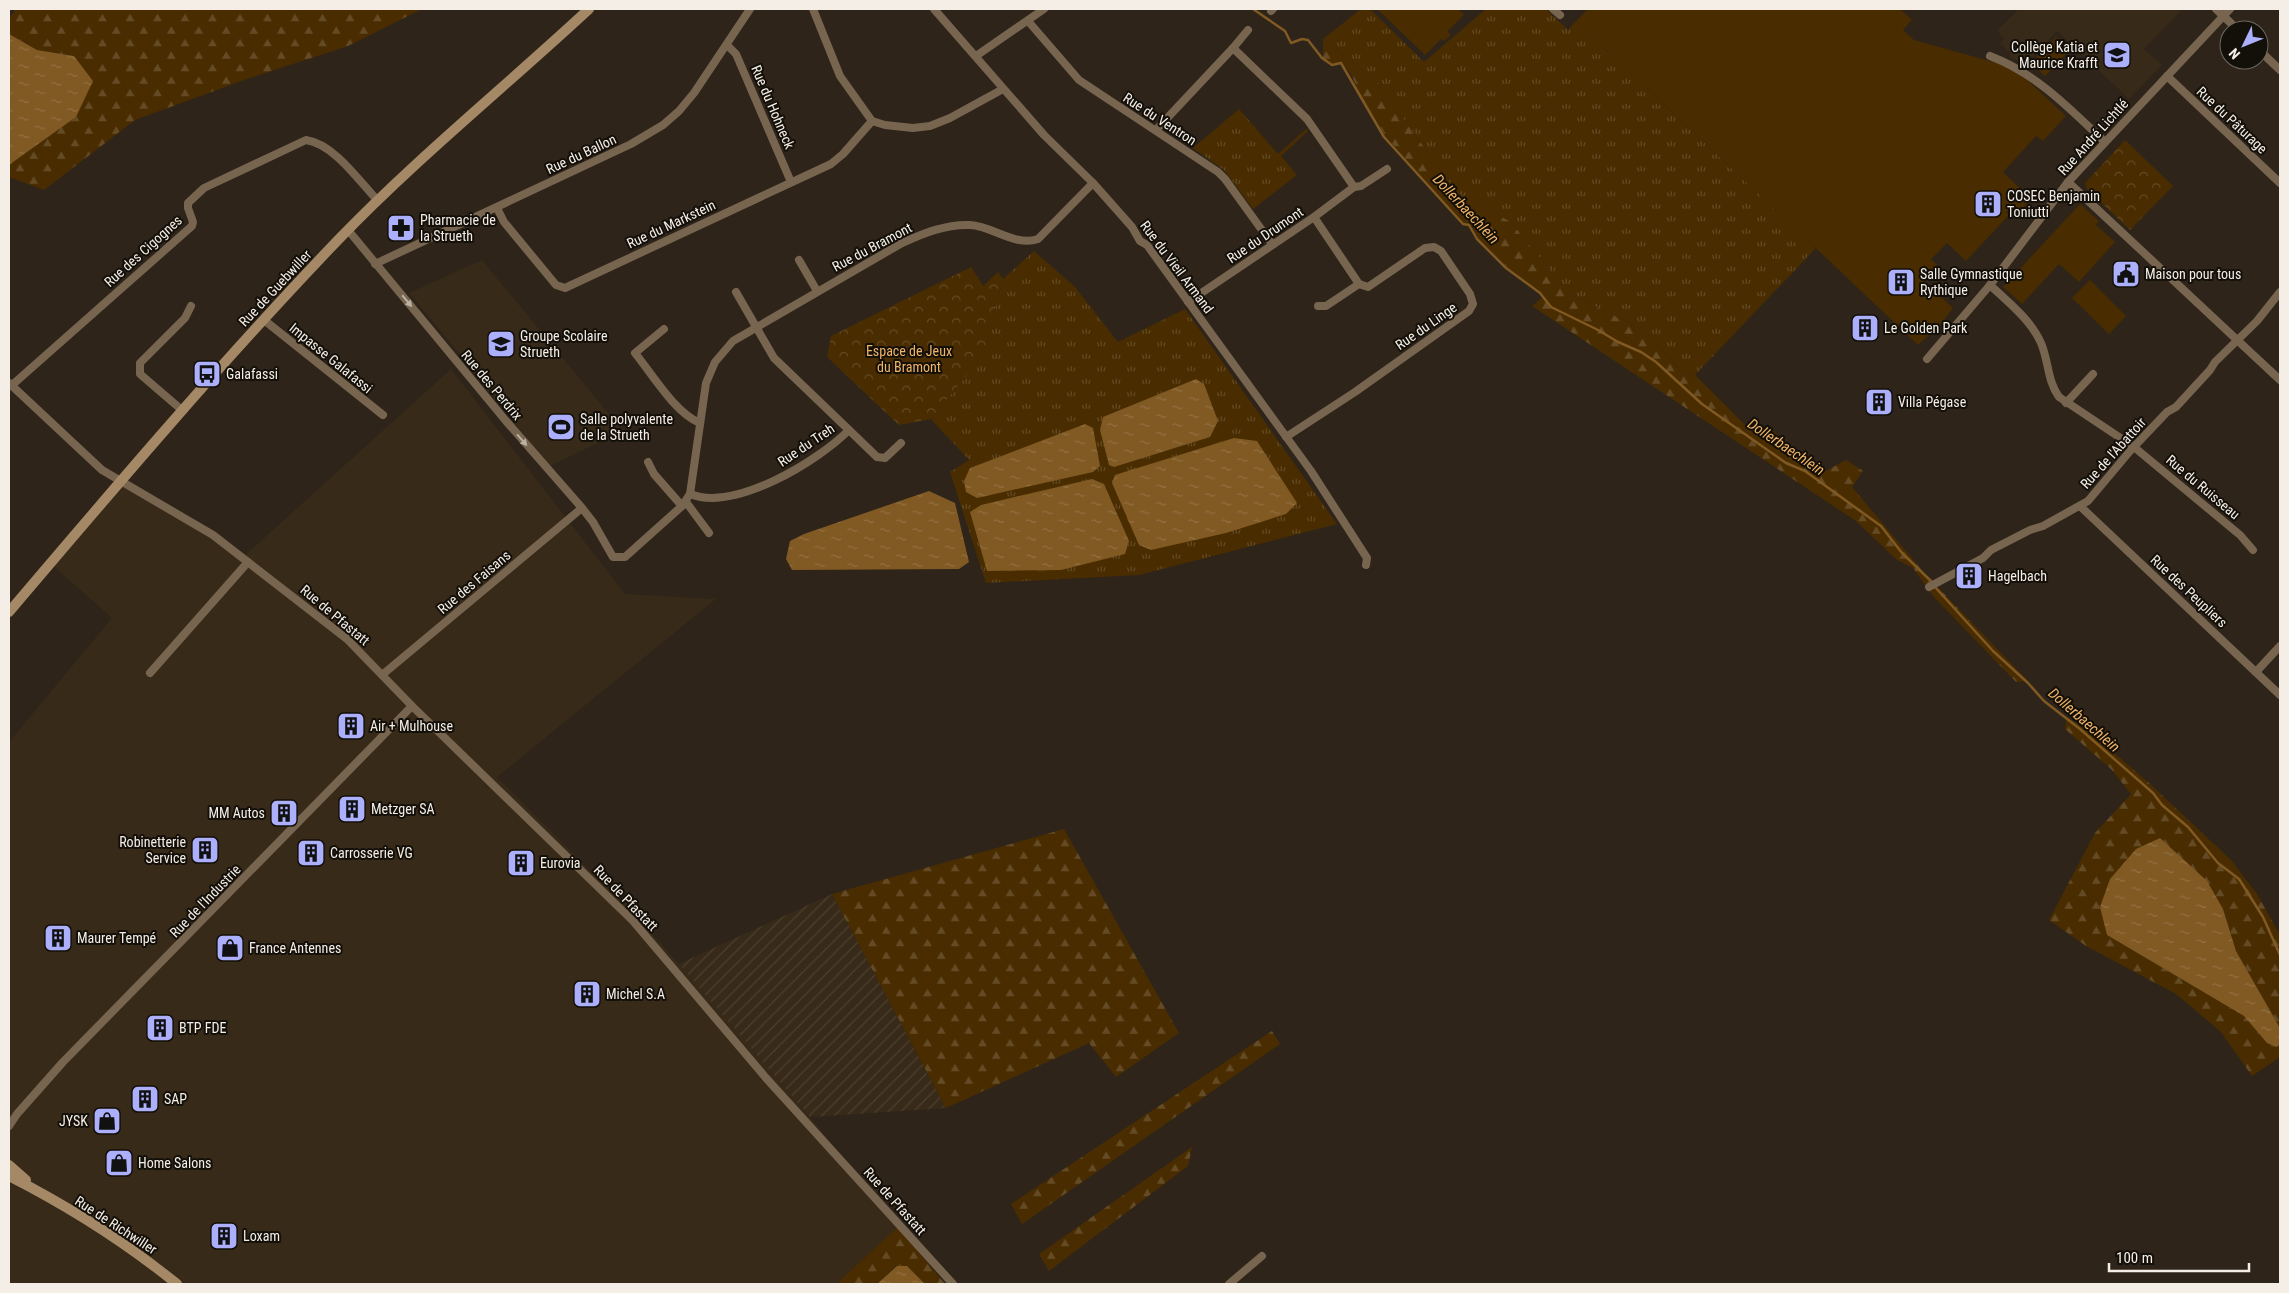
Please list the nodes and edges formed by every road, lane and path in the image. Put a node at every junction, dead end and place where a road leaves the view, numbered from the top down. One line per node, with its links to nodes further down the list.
1 (589, 9): 31 (main road, Rue de Guebwiller)
2 (750, 9): 14 (street, Rue du Ballon)
3 (813, 9): 22 (street)
4 (934, 9): 16 (street, Rue du Vieil Armand)
5 (1044, 9): 12 (street)
6 (1553, 9): 9 (street)
7 (2216, 9): 10 (street)
8 (2230, 9): 10 (street, Rue André Lichtlé)
9 (1560, 15)
10 (2223, 16): 11 (street); 20 (street, Rue André Lichtlé)
11 (2227, 20)
12 (1028, 21): 16 (street); 23 (street, Rue du Ventron)
13 (1248, 30): 15 (street)
14 (727, 45): 26 (street, Rue du Hohneck); 32 (street, Rue du Ballon)
15 (1233, 48): 23 (street); 30 (street)
16 (976, 56): 21 (street, Rue du Vieil Armand)
17 (1990, 56): 24 (street)
18 (2269, 60): 19 (street)
19 (2280, 70)
20 (2167, 76): 24 (street, Rue André Lichtlé); 29 (street, Rue du Pâturage)
21 (1003, 89): 22 (street); 28 (street, Rue du Vieil Armand)
22 (872, 121): 26 (street, Rue du Markstein)
23 (1156, 130): 35 (street, Rue du Ventron)
24 (2105, 142): 27 (street, Rue André Lichtlé)
25 (1387, 169): 30 (street, Rue du Drumont)
26 (791, 182): 32 (street, Rue du Markstein)
27 (2068, 182): 39 (street, Rue André Lichtlé); 49 (street)
28 (1093, 183): 40 (street, Rue du Bramont); 43 (street, Rue du Vieil Armand)
29 (2280, 183)
30 (1354, 187): 33 (street, Rue du Drumont)
31 (378, 202): 34 (main road, Rue de Guebwiller); 53 (street, Rue des Cigognes)
32 (497, 208): 37 (street, Rue du Ballon)
33 (1314, 217): 35 (street, Rue du Drumont); 38 (street)
34 (348, 230): 37 (street, Rue des Perdrix); 46 (main road, Rue de Guebwiller)
35 (1272, 244): 43 (street, Rue du Drumont)
36 (799, 260): 40 (street)
37 (375, 264): 67 (street, Rue des Perdrix, one-way to 67)
38 (1360, 284): 45 (street, Rue du Linge); 59 (street, Rue du Linge)
39 (1990, 284): 50 (street, Rue André Lichtlé); 54 (street)
40 (817, 291): 47 (street, Rue du Bramont)
41 (736, 292): 47 (street)
42 (2280, 292): 49 (street, Rue de l'Abattoir)
43 (1188, 302): 59 (street, Rue du Vieil Armand)
44 (191, 306): 55 (street)
45 (1318, 306)
46 (264, 320): 55 (main road, Rue de Guebwiller); 56 (street, Impasse Galafassi)
47 (756, 326): 57 (street, Rue du Bramont); 58 (street, Rue du Treh)
48 (664, 329): 57 (street)
49 (2237, 338): 52 (street); 61 (street, Rue de l'Abattoir)
50 (1927, 359)
51 (2093, 374): 54 (street)
52 (2280, 380)
53 (10, 385): 63 (street, Rue de Pfastatt)
54 (2066, 403): 61 (street, Rue du Ruisseau)
55 (183, 411): 63 (main road, Rue de Guebwiller)
56 (383, 415)
57 (700, 423): 64 (street, Rue du Bramont)
58 (849, 430): 60 (street, Rue du Treh); 64 (street, Rue du Treh)
59 (1286, 437): 72 (street, Rue du Vieil Armand)
60 (901, 443)
61 (2134, 447): 66 (street, Rue de l'Abattoir); 69 (street, Rue du Ruisseau)
62 (648, 462): 65 (street)
63 (121, 481): 71 (street, Rue de Pfastatt); 74 (main road, Rue de Guebwiller)
64 (690, 494): 65 (street, Rue du Bramont)
65 (684, 504): 68 (street); 70 (street, Rue du Bramont)
66 (2080, 506): 73 (street, Rue de l'Abattoir); 76 (street, Rue des Peupliers)
67 (582, 508): 70 (street, Rue des Perdrix); 78 (street, Rue des Faisans)
68 (709, 534)
69 (2253, 550)
70 (613, 557)
71 (248, 562): 77 (street); 78 (street, Rue de Pfastatt)
72 (1366, 565)
73 (1929, 587)
74 (9, 612)
75 (2280, 646): 76 (street)
76 (2256, 672): 79 (street, Rue des Peupliers)
77 (150, 673)
78 (382, 675): 80 (street, Rue de Pfastatt)
79 (2280, 695)
80 (412, 706): 81 (street, Rue de l'Industrie); 89 (street, Rue de Pfastatt)
81 (16, 1114): 82 (street, Rue de l'Industrie); 83 (street, Rue de l'Industrie)
82 (9, 1119)
83 (9, 1126)
84 (9, 1165): 86 (main road, Rue de Richwiller)
85 (9, 1176): 86 (main road, Rue de Richwiller)
86 (38, 1191): 88 (main road, Rue de Richwiller)
87 (1262, 1256): 90 (street)
88 (177, 1284)
89 (953, 1284)
90 (1229, 1284)

